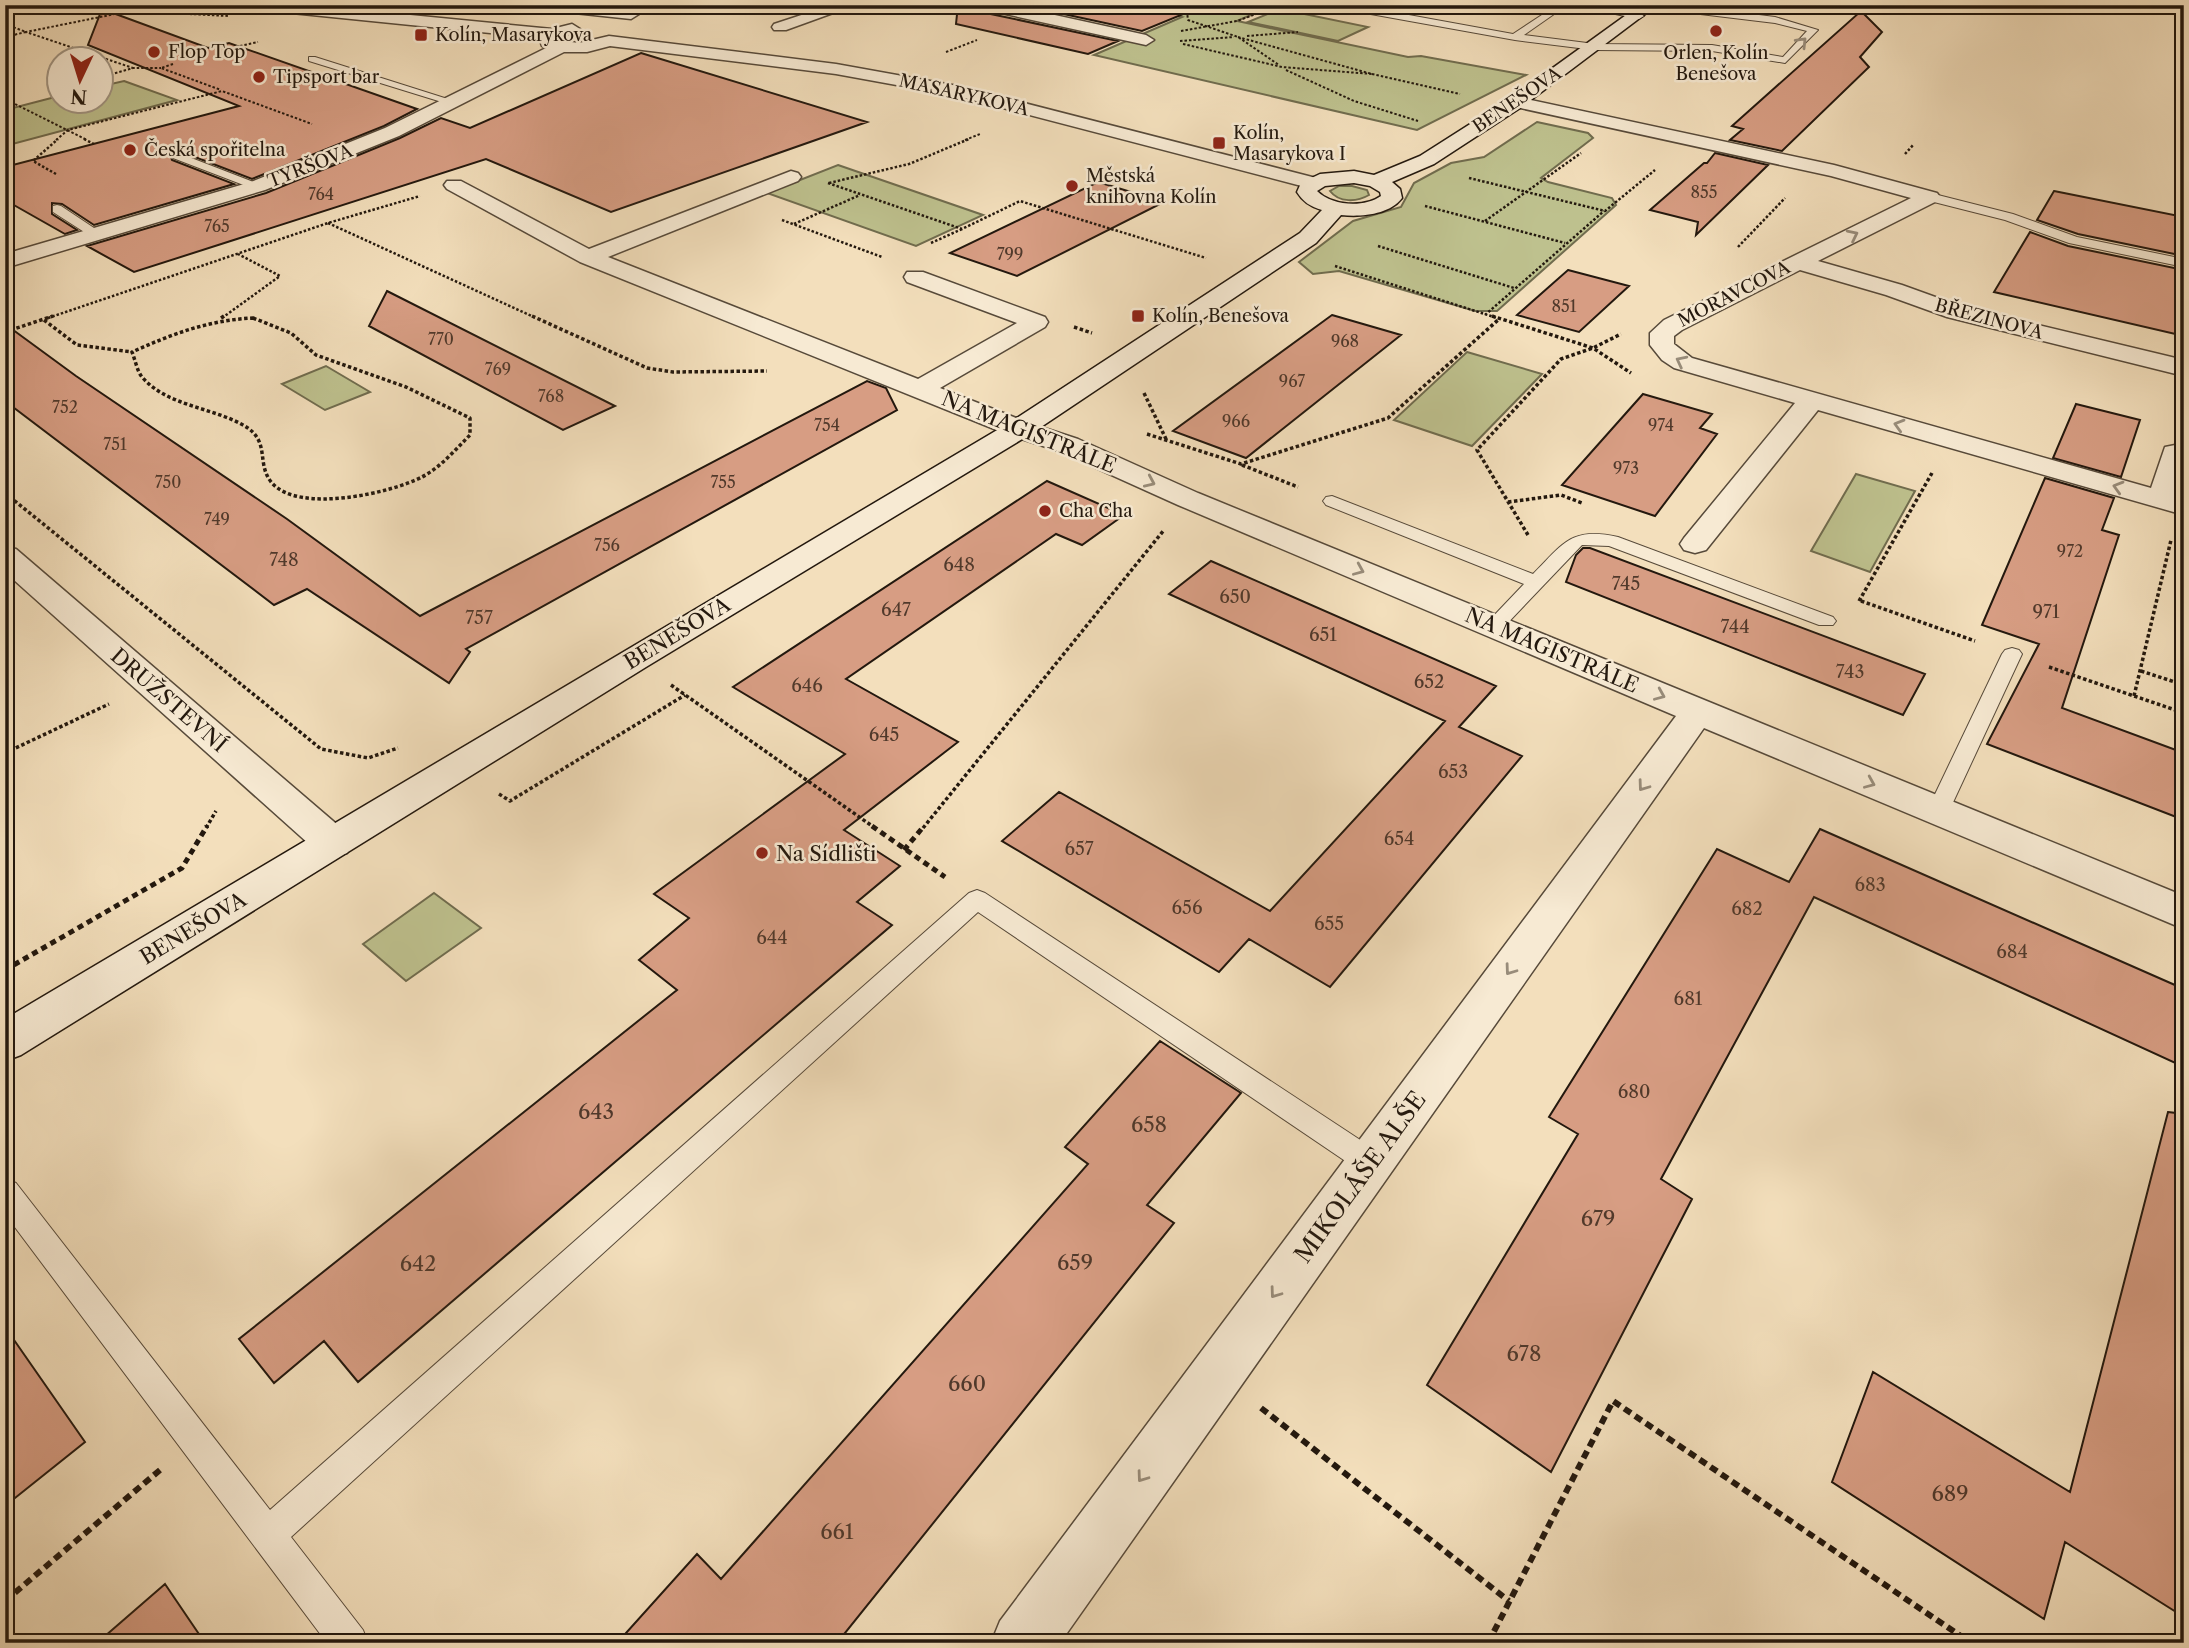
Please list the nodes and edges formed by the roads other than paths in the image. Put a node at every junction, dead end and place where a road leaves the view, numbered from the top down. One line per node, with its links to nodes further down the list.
1 (262, 5): 18 (street, MASARYKOVA)
2 (546, 5): 11 (street)
3 (848, 5): 13 (street)
4 (987, 5): 17 (street)
5 (1563, 5): 16 (lane)
6 (1577, 5): 10 (lane)
7 (1343, 6): 16 (lane)
8 (651, 8): 11 (street)
9 (1687, 8): 12 (lane); 20 (lane, one-way to 9)
10 (1645, 11): 19 (street, BENEŠOVA)
11 (631, 14): 14 (street)
12 (1703, 20)
13 (779, 27)
14 (606, 35): 18 (street, MASARYKOVA); 27 (street, MASARYKOVA)
15 (1685, 36): 20 (lane)
16 (1515, 37): 19 (lane)
17 (1146, 40)
18 (557, 41): 22 (street, TYRŠOVA)
19 (1595, 47): 20 (lane); 23 (street, BENEŠOVA)
20 (1653, 47)
21 (312, 59): 22 (lane)
22 (449, 101): 29 (street, TYRŠOVA)
23 (1517, 102): 26 (street, BENEŠOVA); 30 (street)
24 (177, 156): 29 (lane)
25 (791, 177): 34 (street)
26 (1376, 181): 27 (street, BENEŠOVA); 31 (street)
27 (1313, 183): 31 (street)
28 (454, 185): 34 (street, NA MAGISTRÁLE)
29 (258, 186): 33 (street, TYRŠOVA)
30 (1930, 197): 36 (street, MORAVCOVA, one-way to 30); 37 (lane)
31 (1337, 207): 42 (street, BENEŠOVA)
32 (57, 209): 33 (lane)
33 (97, 234): 35 (street, TYRŠOVA)
34 (588, 257): 40 (street, NA MAGISTRÁLE)
35 (7, 258)
36 (1796, 262): 39 (street, BŘEZINOVA); 41 (street, MORAVCOVA, one-way to 36)
37 (2184, 263)
38 (915, 277): 40 (street, NA MAGISTRÁLE)
39 (2184, 368)
40 (920, 389): 42 (street, NA MAGISTRÁLE)
41 (1812, 400): 45 (street, MORAVCOVA, one-way to 41); 46 (street)
42 (1018, 429): 50 (street, NA MAGISTRÁLE, one-way to 50); 54 (street, BENEŠOVA)
43 (2175, 453): 45 (street)
44 (1332, 501): 48 (lane)
45 (2173, 503)
46 (1695, 544)
47 (5, 556): 54 (street, DRUŽSTEVNÍ)
48 (1542, 576): 49 (lane); 50 (lane)
49 (1826, 621)
50 (1494, 626): 52 (street, NA MAGISTRÁLE, one-way to 52)
51 (2012, 654): 53 (lane)
52 (1698, 711): 53 (street, NA MAGISTRÁLE, one-way to 53); 57 (street, MIKOLÁŠE ALŠE, one-way to 57)
53 (1938, 811): 55 (street, NA MAGISTRÁLE)
54 (333, 843): 56 (street, BENEŠOVA)
55 (2184, 913)
56 (5, 1042)
57 (1370, 1162): 59 (lane); 61 (street, MIKOLÁŠE ALŠE, one-way to 61)
58 (6, 1192): 59 (lane)
59 (268, 1535): 60 (lane)
60 (350, 1643)
61 (1021, 1643)

